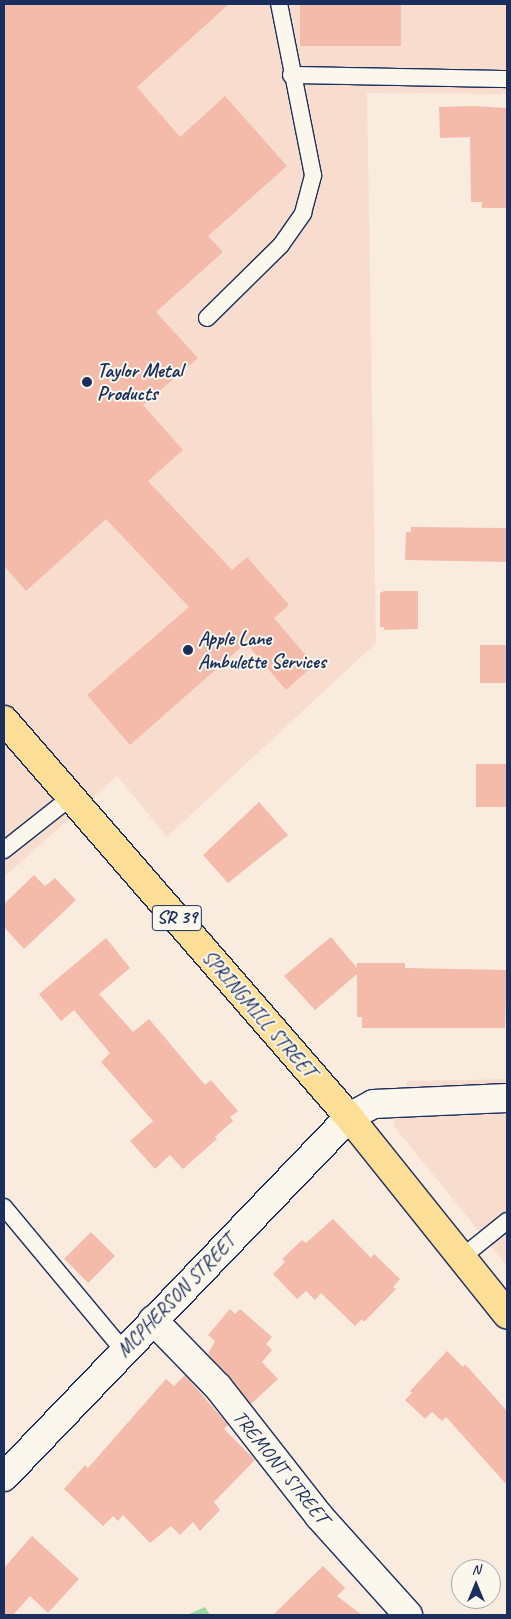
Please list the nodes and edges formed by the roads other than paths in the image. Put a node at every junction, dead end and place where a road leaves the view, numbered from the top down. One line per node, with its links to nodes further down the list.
1 (279, 4): 2 (lane)
2 (291, 74): 3 (lane); 4 (lane)
3 (507, 79)
4 (207, 318)
5 (4, 720): 6 (main road, SPRINGMILL STREET / SR 39)
6 (71, 797): 7 (lane); 9 (main road, SPRINGMILL STREET / SR 39)
7 (4, 850)
8 (507, 1098): 9 (street, MCPHERSON STREET)
9 (349, 1117): 12 (main road, SPRINGMILL STREET / SR 39); 14 (street, MCPHERSON STREET)
10 (4, 1208): 15 (lane)
11 (507, 1222): 12 (lane)
12 (461, 1258): 13 (main road, SPRINGMILL STREET / SR 39)
13 (507, 1314)
14 (153, 1320): 15 (street, MCPHERSON STREET); 17 (street, TREMONT STREET)
15 (123, 1350): 16 (street, MCPHERSON STREET)
16 (4, 1477)
17 (408, 1615)

